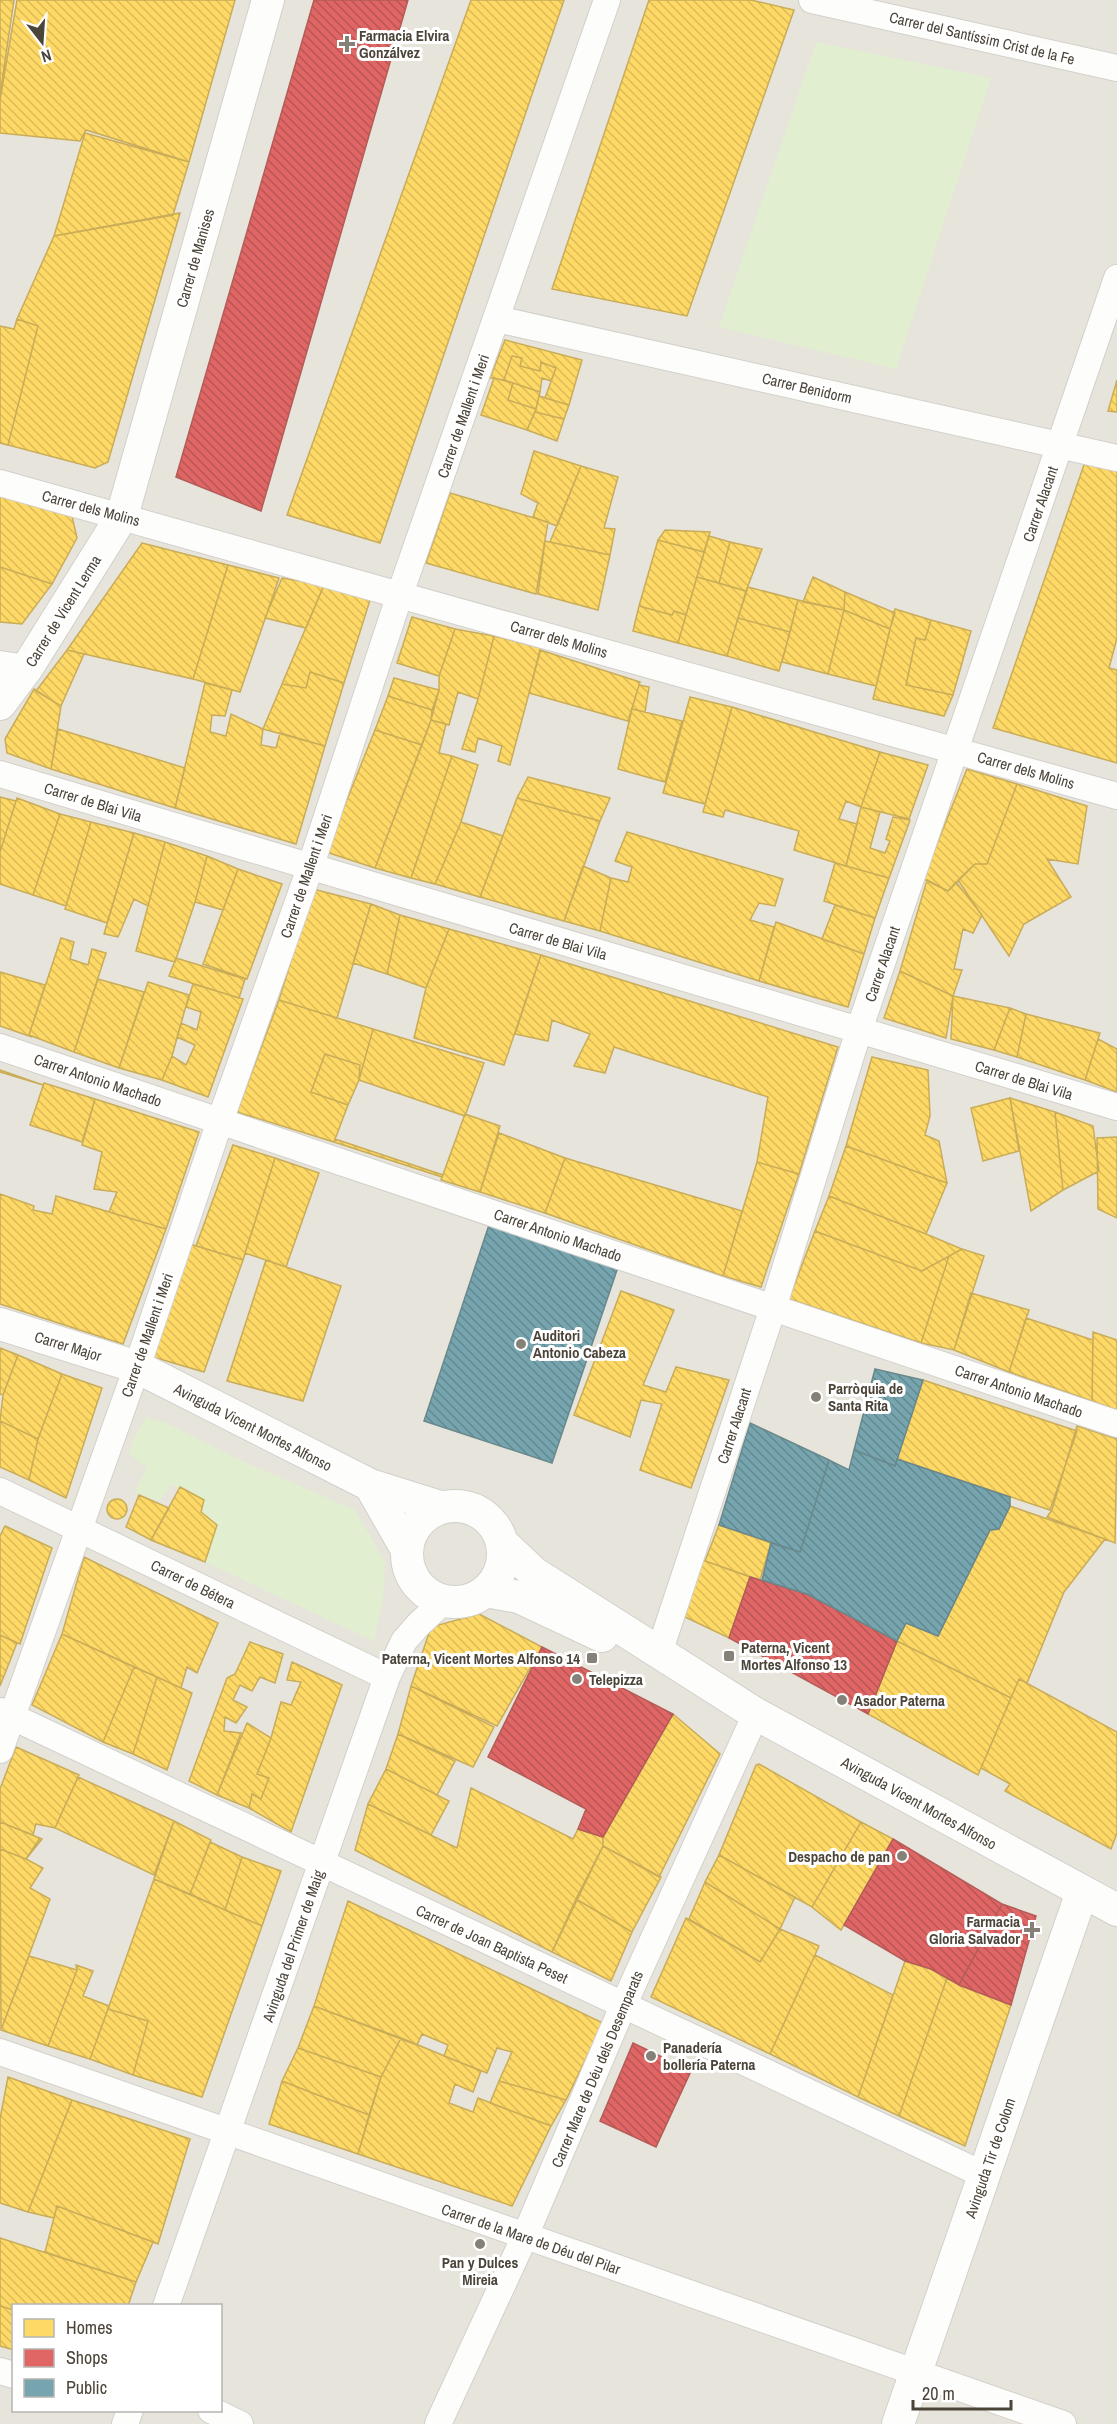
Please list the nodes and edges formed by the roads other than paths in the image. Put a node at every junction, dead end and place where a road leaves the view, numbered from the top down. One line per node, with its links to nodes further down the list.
1 (268, 0): 10 (street, Carrer de Manises)
2 (607, 0): 6 (street, Carrer de Mallent i Meri)
3 (812, 0): 4 (street, Carrer del Santíssim Crist de la Fe)
4 (1117, 68)
5 (1117, 278): 7 (street, Carrer Alacant)
6 (497, 319): 7 (street, Carrer Benidorm); 11 (street, Carrer de Mallent i Meri)
7 (1060, 445): 8 (street, Carrer Benidorm); 14 (street, Carrer Alacant)
8 (1117, 458)
9 (0, 483): 10 (street, Carrer dels Molins)
10 (122, 516): 11 (street, Carrer dels Molins); 12 (street, Carrer de Vicent Lerma)
11 (400, 594): 14 (street, Carrer dels Molins); 17 (street, Carrer de Mallent i Meri)
12 (13, 666): 13 (street, Carrer de Vicent Lerma)
13 (0, 704)
14 (956, 750): 16 (street, Carrer dels Molins); 18 (street, Carrer Alacant)
15 (0, 774): 17 (street, Carrer de Blai Vila)
16 (1117, 796)
17 (310, 868): 18 (street, Carrer de Blai Vila); 21 (street, Carrer de Mallent i Meri)
18 (859, 1030): 20 (street, Carrer de Blai Vila); 22 (street, Carrer Alacant)
19 (0, 1047): 21 (street, Carrer Antonio Machado)
20 (1117, 1107)
21 (220, 1121): 22 (street, Carrer Antonio Machado); 24 (street, Carrer de Mallent i Meri)
22 (773, 1308): 25 (street, Carrer Antonio Machado); 34 (street, Carrer Alacant)
23 (0, 1324): 24 (street, Carrer Major)
24 (137, 1367): 26 (street, Avinguda Vicent Mortes Alfonso); 29 (street, Carrer de Mallent i Meri)
25 (1117, 1424)
26 (370, 1485): 28 (street, Avinguda Vicent Mortes Alfonso); 31 (street)
27 (0, 1491): 29 (street, Carrer de Bétera)
28 (440, 1508): 30 (street); 31 (street)
29 (79, 1529): 35 (street, Carrer de Bétera); 37 (street, Carrer de Mallent i Meri)
30 (502, 1543): 32 (street); 34 (street, Avinguda Vicent Mortes Alfonso)
31 (406, 1548): 33 (street)
32 (486, 1591): 33 (street); 36 (street, Avinguda Vicent Mortes Alfonso)
33 (444, 1601): 35 (street, Avinguda del Primer de Maig)
34 (659, 1653): 36 (street, Avinguda Vicent Mortes Alfonso)
35 (387, 1677): 40 (street, Avinguda del Primer de Maig)
36 (722, 1694): 38 (street, Avinguda Vicent Mortes Alfonso)
37 (6, 1714): 39 (street, Carrer de Mallent i Meri); 40 (street, Carrer de Joan Baptista Peset)
38 (756, 1714): 41 (street, Avinguda Vicent Mortes Alfonso); 43 (street, Carrer Mare de Déu dels Desemparats)
39 (0, 1750)
40 (321, 1863): 43 (street, Carrer de Joan Baptista Peset); 45 (street, Avinguda del Primer de Maig)
41 (1082, 1892): 42 (street, Avinguda Vicent Mortes Alfonso); 46 (street, Avinguda Tir de Colom)
42 (1117, 1910)
43 (623, 2006): 46 (street, Carrer de Joan Baptista Peset); 47 (street, Carrer Mare de Déu dels Desemparats)
44 (0, 2052): 45 (street, Carrer de la Mare de Déu del Pilar)
45 (227, 2133): 47 (street, Carrer de la Mare de Déu del Pilar); 48 (street, Avinguda del Primer de Maig)
46 (984, 2175): 49 (street, Avinguda Tir de Colom)
47 (525, 2236): 49 (street, Carrer de la Mare de Déu del Pilar); 52 (street, Carrer Mare de Déu dels Desemparats)
48 (167, 2304)
49 (916, 2373): 53 (street, Avinguda Tir de Colom); 54 (street, Carrer de la Mare de Déu del Pilar)
50 (215, 2412): 51 (street)
51 (240, 2424)
52 (438, 2424)
53 (898, 2424)
54 (1063, 2424)

